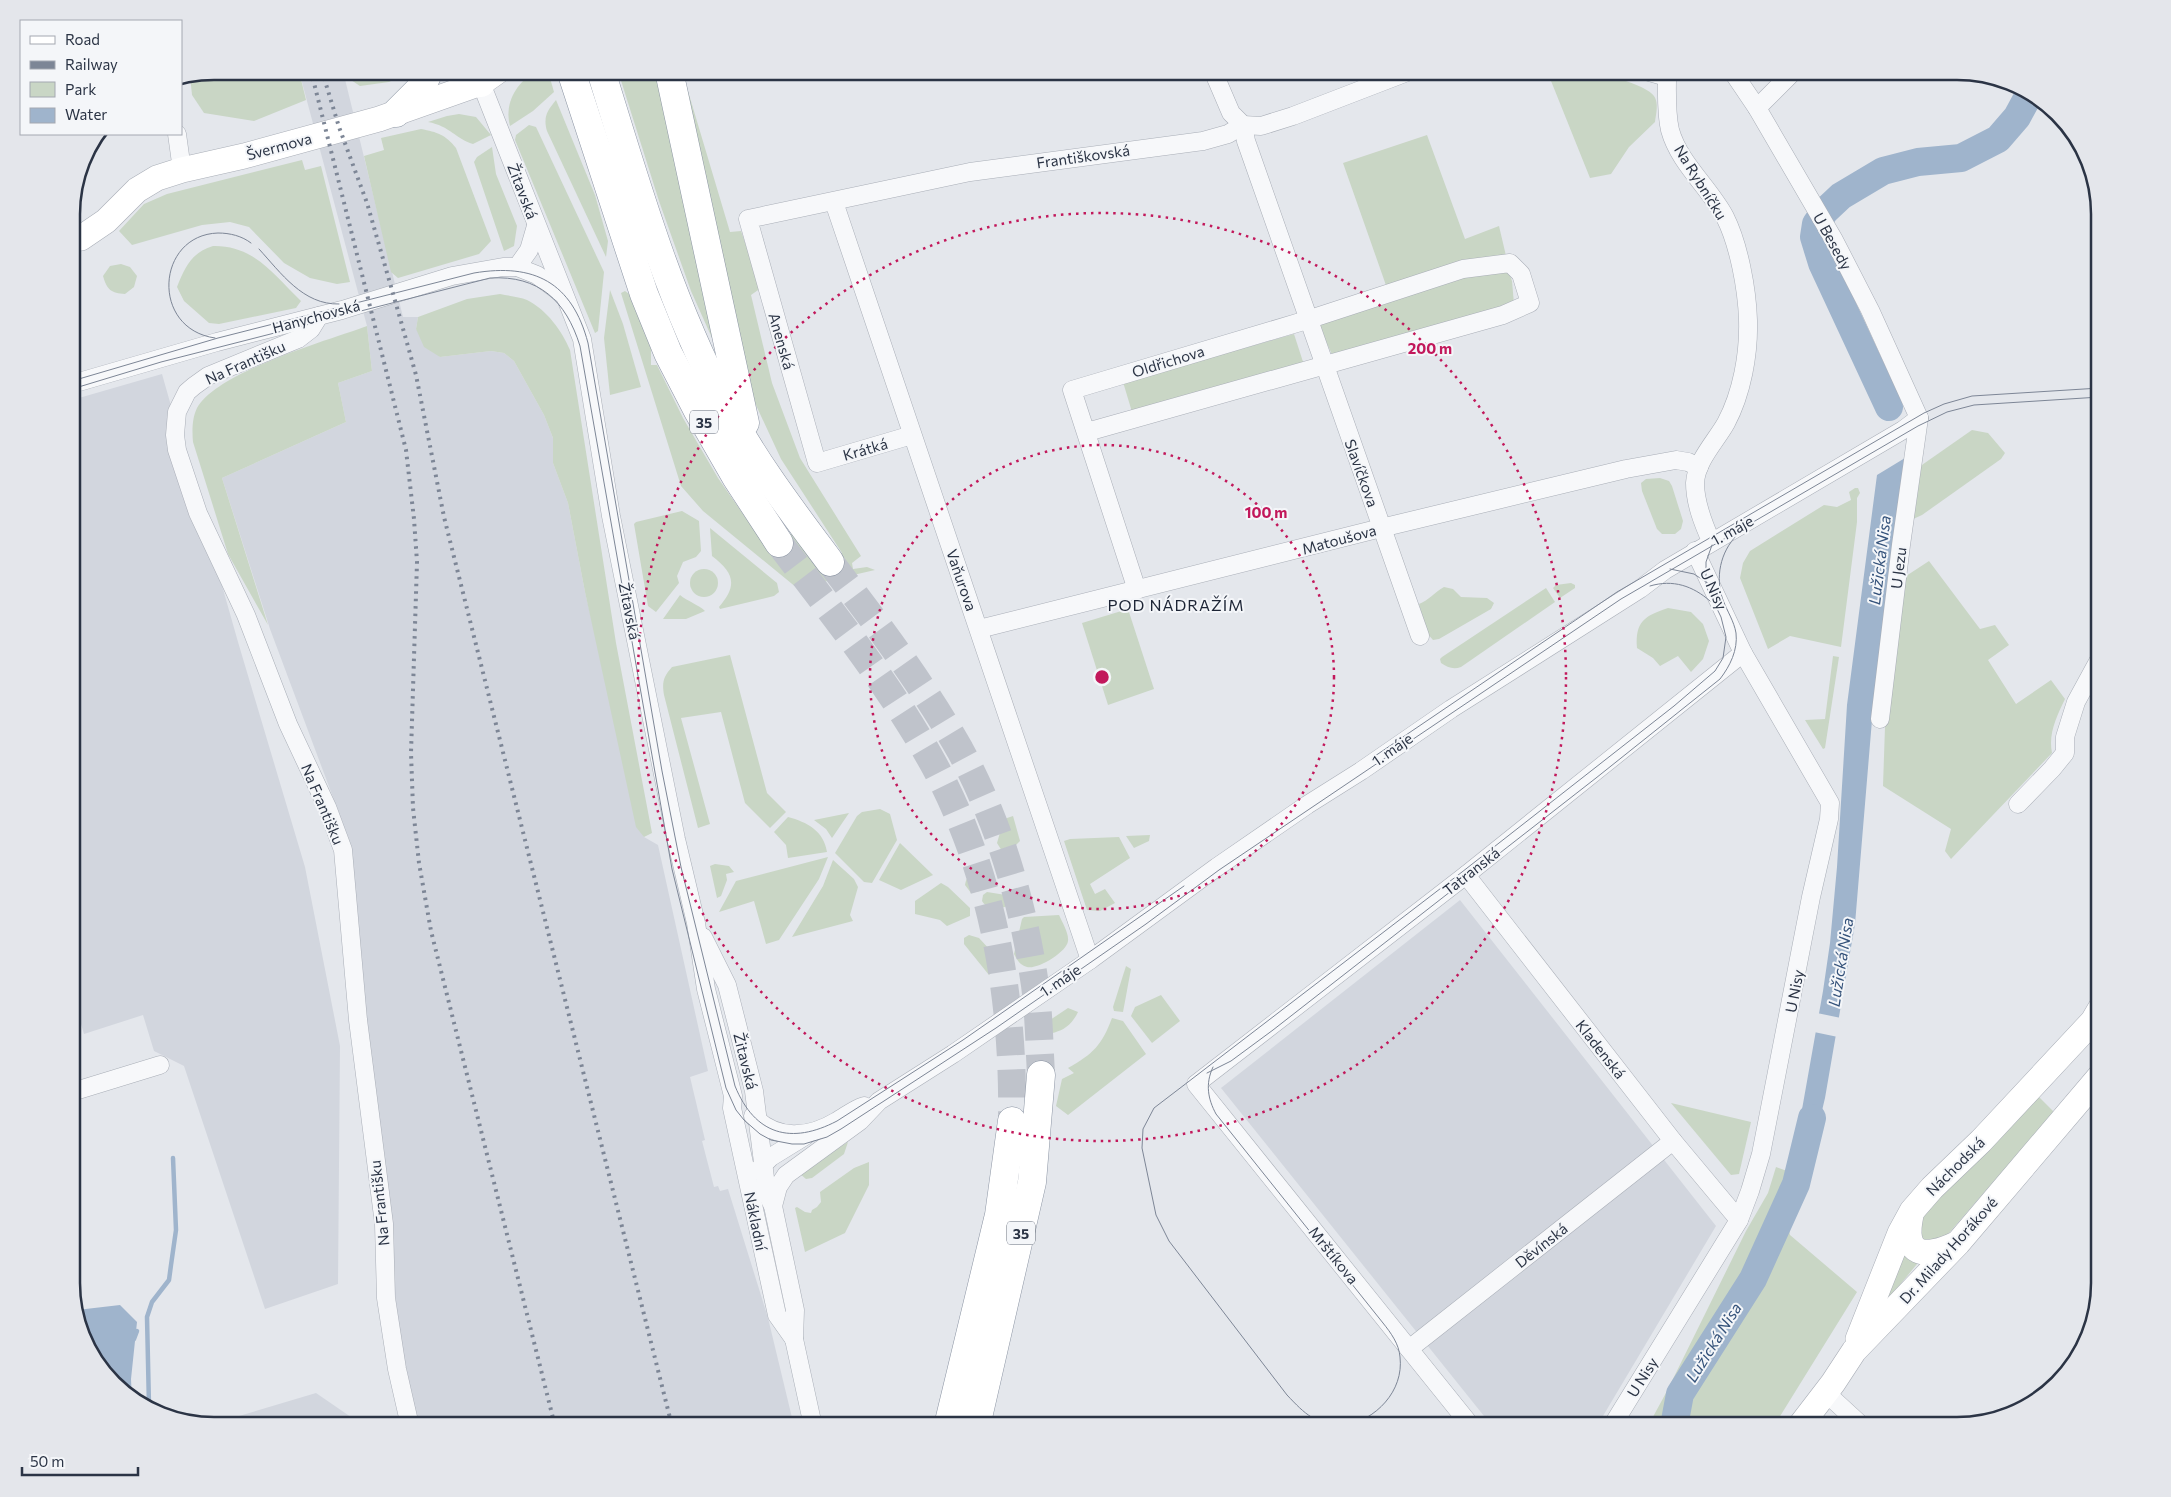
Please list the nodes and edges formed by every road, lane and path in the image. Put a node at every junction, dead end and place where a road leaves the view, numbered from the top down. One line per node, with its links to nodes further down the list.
1 (425, 80): 13 (highway)
2 (472, 80): 13 (street, Švermova)
3 (486, 80): 19 (street, Žitavská)
4 (574, 80): 35 (highway, 35)
5 (603, 80): 30 (highway, 35)
6 (671, 80): 30 (highway)
7 (1217, 80): 14 (street)
8 (1386, 80): 14 (street, Františkovská)
9 (1669, 80): 32 (street, Na Rybníčku)
10 (1738, 80): 12 (street, U Besedy)
11 (1785, 80): 12 (street)
12 (1757, 108): 27 (street, U Besedy)
13 (396, 113): 16 (street, Švermova)
14 (1243, 125): 17 (street, Františkovská); 24 (street)
15 (177, 135): 16 (street)
16 (182, 170): 20 (street, Švermova)
17 (834, 202): 18 (street, Františkovská); 29 (street, Vaňurova)
18 (748, 219): 31 (street, Anenská)
19 (536, 226): 21 (street); 22 (street, Žitavská)
20 (80, 238)
21 (517, 267): 22 (street); 23 (street, Hanychovská)
22 (568, 298): 46 (street, Žitavská)
23 (319, 316): 26 (street, Hanychovská); 72 (street, Na Františku)
24 (1307, 320): 25 (street, Slavíčkova); 25 (street, Oldřichova); 28 (street, Oldřichova)
25 (1324, 367): 28 (street); 33 (street, Slavíčkova)
26 (80, 382)
27 (1919, 418): 34 (street, 1. máje); 43 (street, U Jezu)
28 (1087, 432): 38 (street, Oldřichova)
29 (912, 435): 31 (street, Krátká); 39 (street, Vaňurova)
30 (751, 449): 37 (highway, 35)
31 (817, 462)
32 (1698, 467): 33 (street, Matoušova); 34 (street, Na Rybníčku)
33 (1382, 528): 38 (street, Matoušova); 40 (street, Slavíčkova)
34 (1711, 541): 36 (street, 1. máje)
35 (779, 543)
36 (1695, 551): 41 (street, U Nisy); 47 (street, 1. máje)
37 (830, 562)
38 (1137, 590): 39 (street, Matoušova)
39 (979, 629): 47 (street, Vaňurova)
40 (1420, 636)
41 (1743, 653): 45 (street, Tatranská); 66 (street, U Nisy)
42 (2091, 674): 44 (street)
43 (1880, 719)
44 (2018, 804)
45 (1466, 875): 51 (street, Tatranská); 59 (street, Kladenská)
46 (696, 923): 54 (street, Žitavská); 56 (street, Žitavská)
47 (1090, 960): 55 (street, 1. máje)
48 (2091, 1022): 65 (street, Náchodská)
49 (160, 1065): 53 (street)
50 (1041, 1075): 75 (highway, 35)
51 (1196, 1084): 69 (street, Mrštíkova)
52 (2091, 1087): 67 (street, Dr. Milady Horákové)
53 (80, 1090)
54 (733, 1096): 56 (street, 1. máje); 60 (street, Nákladní)
55 (879, 1101): 58 (street, 1. máje); 62 (street, 1. máje)
56 (758, 1114): 58 (street, 1. máje); 61 (street, Žitavská)
57 (1012, 1121): 74 (highway, 35)
58 (809, 1134): 61 (street, 1. máje)
59 (1673, 1141): 66 (street, Kladenská); 69 (street, Děvínská)
60 (741, 1145): 61 (street); 63 (street, Nákladní)
61 (762, 1166): 62 (street); 63 (street, 1. máje); 64 (street, Žitavská)
62 (795, 1168): 64 (street, 1. máje)
63 (750, 1196): 68 (street, Nákladní)
64 (773, 1206): 68 (street, Nákladní)
65 (1912, 1211): 67 (street); 70 (street, Náchodská)
66 (1739, 1220): 77 (street, U Nisy)
67 (1958, 1243): 70 (street, Dr. Milady Horákové)
68 (794, 1340): 73 (street, Nákladní)
69 (1410, 1349): 76 (street, Mrštíkova)
70 (1854, 1351): 71 (street, Dr. Milady Horákové)
71 (1825, 1392): 78 (street, Dr. Milady Horákové); 79 (street)
72 (408, 1417)
73 (811, 1417)
74 (950, 1417)
75 (978, 1417)
76 (1464, 1417)
77 (1618, 1417)
78 (1807, 1417)
79 (1852, 1417)

